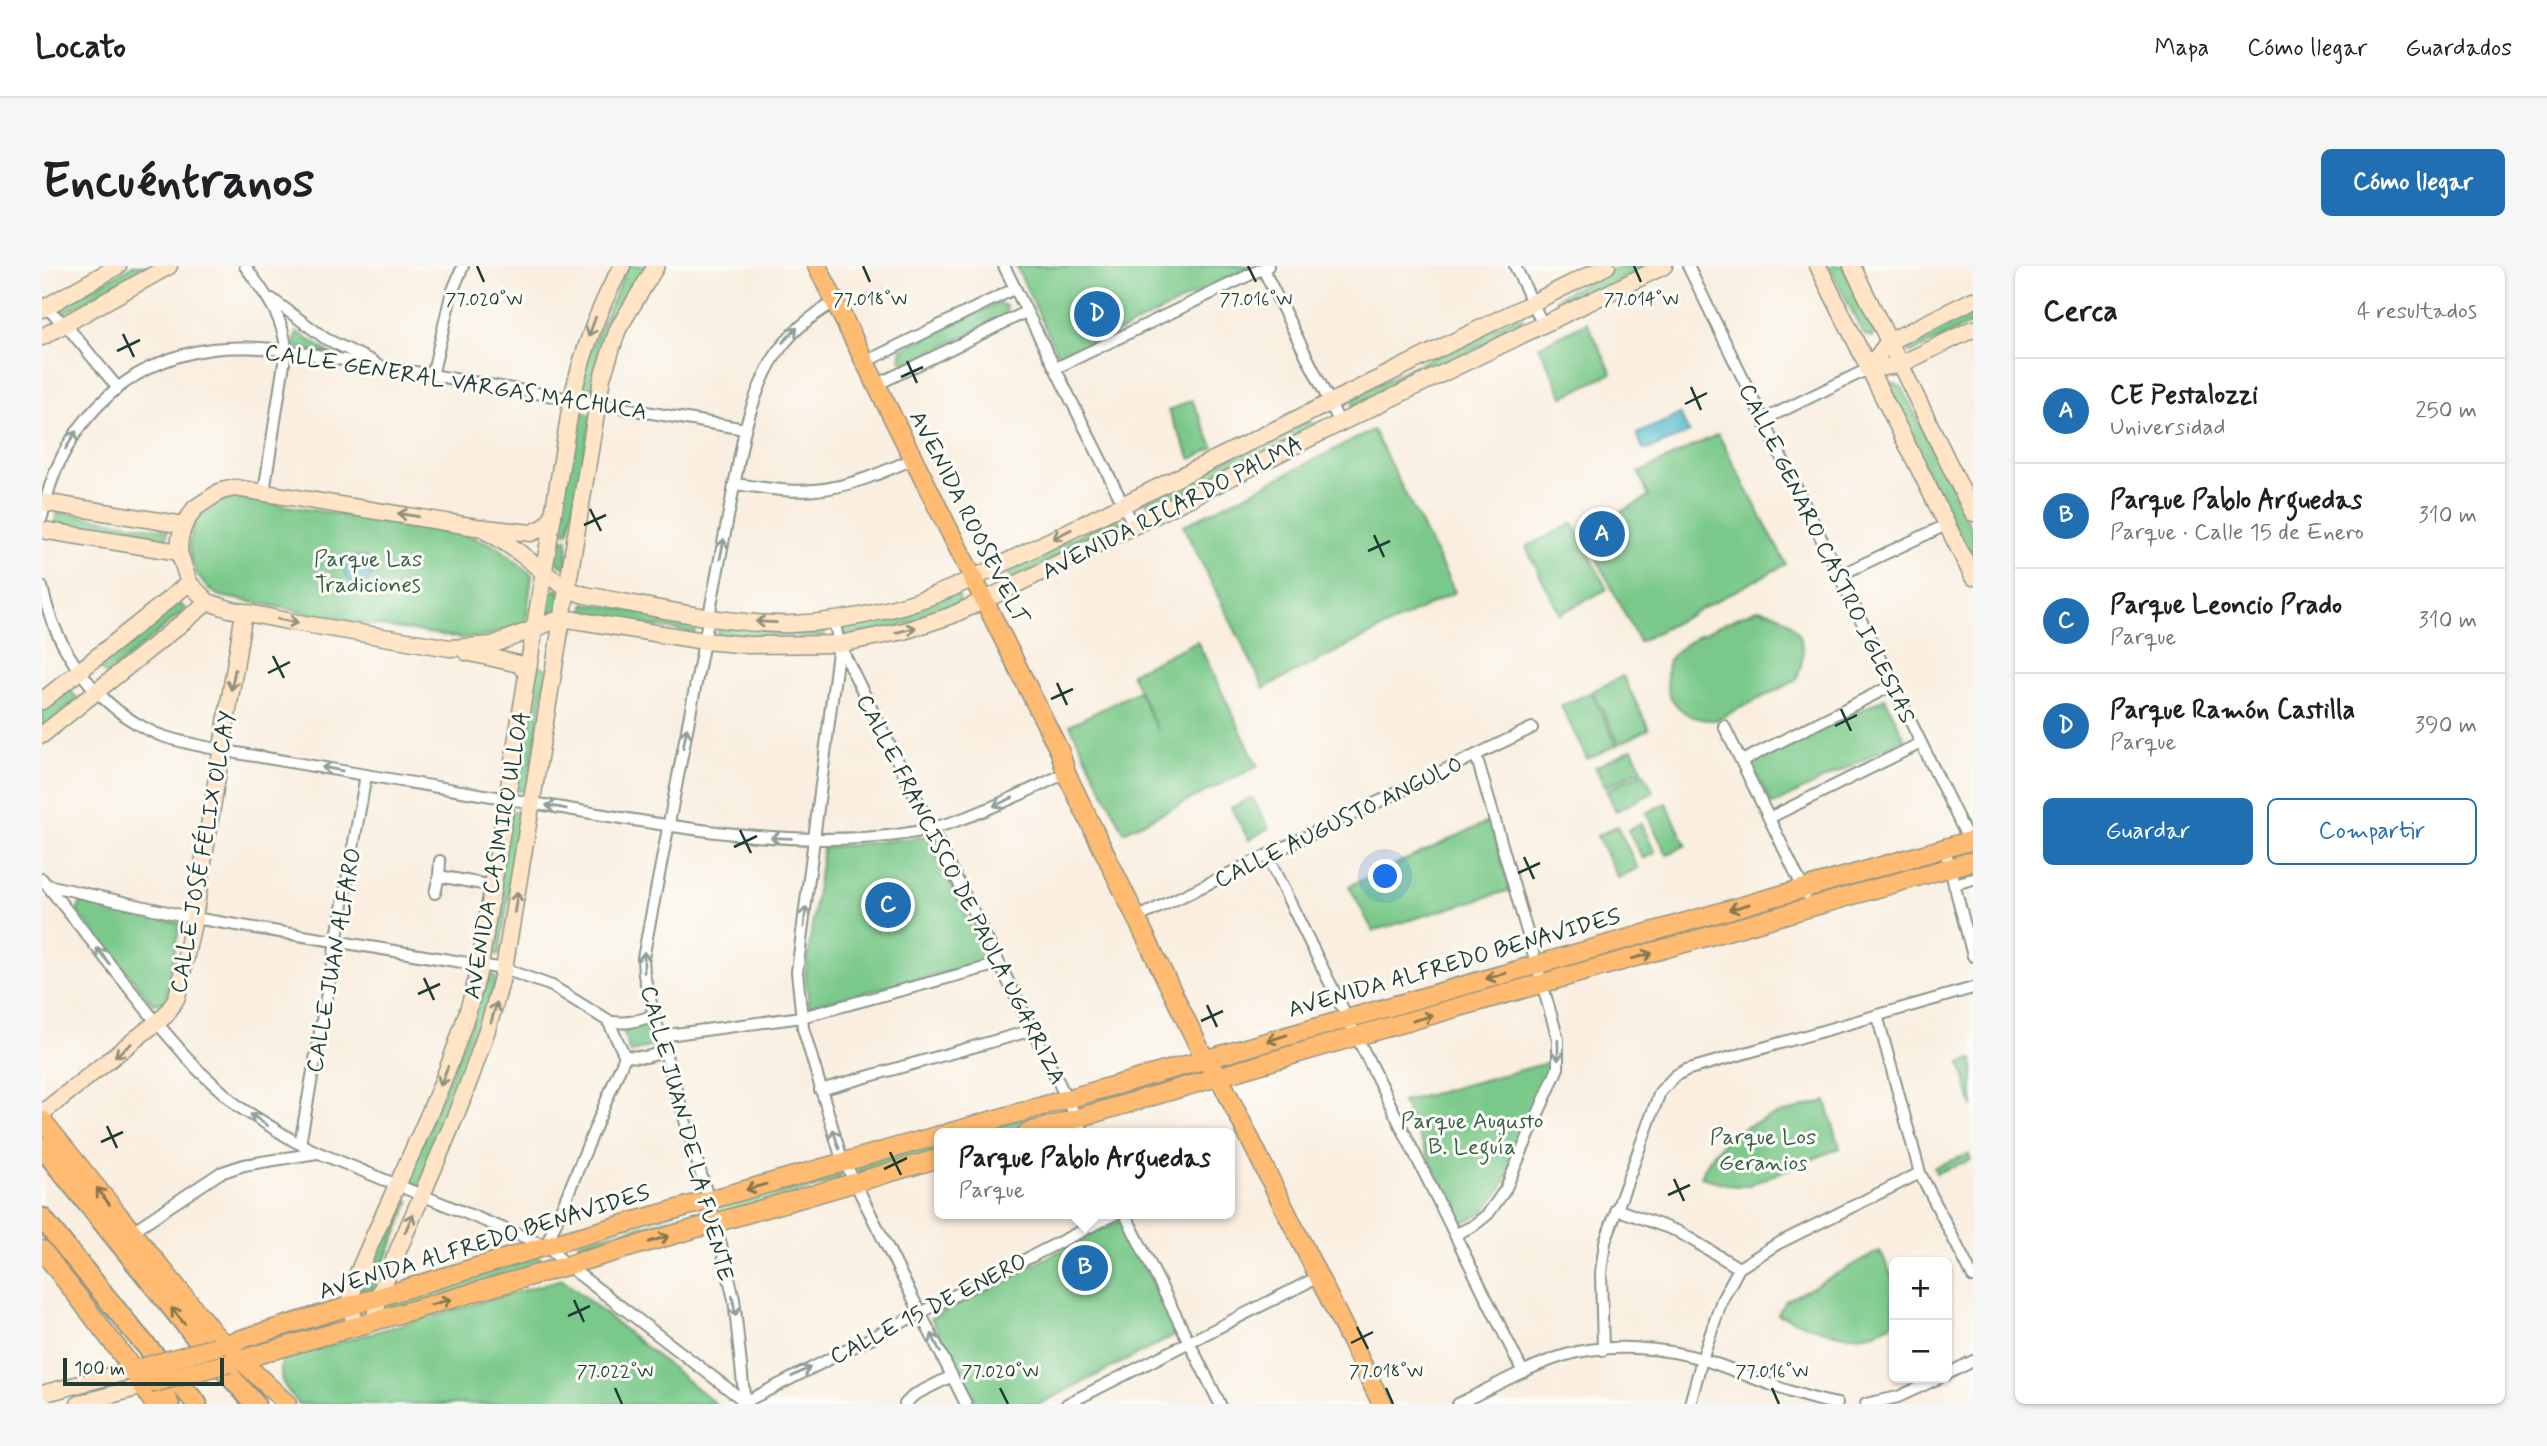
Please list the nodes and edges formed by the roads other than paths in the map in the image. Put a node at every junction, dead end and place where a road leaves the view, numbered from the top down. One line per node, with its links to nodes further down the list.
1 (118, 266): 21 (main road)
2 (169, 266): 23 (main road)
3 (245, 266): 17 (street)
4 (463, 266): 34 (street)
5 (622, 266): 37 (main road, AVENIDA CASIMIRO ULLOA, one-way to 37)
6 (656, 266): 39 (main road, AVENIDA CASIMIRO ULLOA)
7 (817, 266): 19 (main road, AVENIDA ROOSEVELT)
8 (1004, 266): 16 (street)
9 (1515, 266): 20 (street)
10 (1607, 266): 20 (main road, AVENIDA RICARDO PALMA)
11 (1664, 266): 24 (main road, AVENIDA RICARDO PALMA)
12 (1688, 266): 40 (street, CALLE GENARO CASTRO IGLESIAS)
13 (1818, 266): 33 (main road)
14 (1852, 266): 27 (main road)
15 (1265, 267): 32 (street); 38 (street)
16 (1014, 289): 22 (street); 29 (street)
17 (265, 292): 28 (street); 31 (street)
18 (1973, 300): 27 (main road)
19 (835, 302): 29 (main road, AVENIDA ROOSEVELT); 42 (street, CALLE JUAN DE LA FUENTE, one-way to 19)
20 (1532, 304): 24 (street); 38 (main road, AVENIDA RICARDO PALMA)
21 (43, 307): 23 (street)
22 (1026, 312): 32 (street); 35 (street)
23 (65, 324): 26 (main road); 36 (street)
24 (1543, 325): 41 (main road, AVENIDA RICARDO PALMA)
25 (1973, 329): 30 (main road)
26 (42, 337)
27 (1888, 342): 30 (main road); 33 (main road)
28 (286, 350): 31 (street, CALLE GENERAL VARGAS MACHUCA); 36 (street, CALLE GENERAL VARGAS MACHUCA); 45 (street)
29 (865, 362): 35 (main road, AVENIDA ROOSEVELT)
30 (1899, 365): 33 (main road); 48 (main road)
31 (386, 368): 34 (street, CALLE GENERAL VARGAS MACHUCA)
32 (1056, 368): 46 (street)
33 (1868, 369): 40 (street); 50 (main road)
34 (432, 376): 37 (street, CALLE GENERAL VARGAS MACHUCA)
35 (876, 385): 43 (main road, AVENIDA ROOSEVELT)
36 (117, 387): 47 (street, CALLE GENERAL VARGAS MACHUCA, one-way to 36)
37 (572, 398): 39 (street, CALLE GENERAL VARGAS MACHUCA); 49 (main road, AVENIDA CASIMIRO ULLOA)
38 (1330, 402): 41 (street); 46 (main road, AVENIDA RICARDO PALMA)
39 (597, 403): 42 (street, CALLE GENERAL VARGAS MACHUCA); 54 (main road, AVENIDA CASIMIRO ULLOA)
40 (1763, 420): 58 (street, CALLE GENARO CASTRO IGLESIAS)
41 (1340, 423): 52 (main road, AVENIDA RICARDO PALMA)
42 (745, 429): 44 (street, CALLE JUAN DE LA FUENTE)
43 (913, 459): 44 (street); 59 (main road, AVENIDA ROOSEVELT)
44 (734, 484): 67 (street, CALLE JUAN DE LA FUENTE, one-way to 44)
45 (264, 492): 51 (main road); 53 (main road, one-way to 45)
46 (1123, 504): 52 (street); 59 (main road, AVENIDA RICARDO PALMA, one-way to 59)
47 (43, 507): 51 (main road)
48 (1973, 513)
49 (552, 520): 53 (main road); 54 (main road); 57 (main road, AVENIDA CASIMIRO ULLOA)
50 (1946, 524): 58 (street); 60 (main road)
51 (184, 525): 56 (main road)
52 (1135, 526): 64 (main road, AVENIDA RICARDO PALMA)
53 (475, 527): 57 (main road)
54 (577, 527): 63 (main road, AVENIDA CASIMIRO ULLOA)
55 (42, 530): 56 (main road)
56 (179, 552): 61 (main road)
57 (544, 570): 63 (main road); 70 (main road, AVENIDA CASIMIRO ULLOA)
58 (1840, 575): 77 (street, CALLE GENARO CASTRO IGLESIAS)
59 (974, 578): 64 (main road, AVENIDA ROOSEVELT); 69 (main road, AVENIDA RICARDO PALMA)
60 (1973, 578)
61 (189, 583): 65 (main road); 74 (main road)
62 (42, 587): 74 (street)
63 (567, 590): 67 (main road, AVENIDA RICARDO PALMA); 68 (main road, AVENIDA CASIMIRO ULLOA)
64 (985, 600): 72 (main road, AVENIDA RICARDO PALMA, one-way to 64); 85 (main road, AVENIDA ROOSEVELT)
65 (208, 601): 66 (main road); 78 (main road)
66 (244, 612): 73 (main road, one-way to 73); 84 (main road, CALLE JOSÉ FÉLIX OLCAY, one-way to 84)
67 (709, 616): 69 (main road, AVENIDA RICARDO PALMA, one-way to 67); 71 (street, CALLE JUAN DE LA FUENTE)
68 (562, 618): 70 (main road); 71 (main road, AVENIDA RICARDO PALMA); 76 (main road, AVENIDA CASIMIRO ULLOA)
69 (834, 620): 72 (street)
70 (535, 629): 73 (main road); 75 (main road, AVENIDA CASIMIRO ULLOA)
71 (704, 641): 72 (main road, AVENIDA RICARDO PALMA); 93 (street, CALLE JUAN DE LA FUENTE, one-way to 71)
72 (839, 644): 94 (street, CALLE FRANCISCO DE PAULA UGARRIZA); 95 (street)
73 (450, 648): 75 (main road)
74 (80, 671): 78 (street); 79 (main road)
75 (528, 672): 76 (main road); 90 (main road, AVENIDA CASIMIRO ULLOA)
76 (553, 674): 91 (main road, AVENIDA CASIMIRO ULLOA)
77 (1893, 685): 83 (street, CALLE GENARO CASTRO IGLESIAS); 87 (street)
78 (98, 691): 82 (main road); 84 (street)
79 (42, 701)
80 (1724, 726): 87 (street)
81 (1532, 728): 86 (street, CALLE AUGUSTO ANGULO)
82 (42, 735)
83 (1921, 743): 92 (street); 96 (street, CALLE GENARO CASTRO IGLESIAS)
84 (219, 750): 89 (street, one-way to 84); 112 (main road, CALLE JOSÉ FÉLIX OLCAY)
85 (1060, 752): 88 (main road); 111 (main road)
86 (1476, 755): 98 (street, CALLE AUGUSTO ANGULO); 116 (street)
87 (1742, 761): 92 (street)
88 (1066, 774): 94 (street, one-way to 94); 132 (main road)
89 (366, 775): 90 (street); 113 (street, CALLE JUAN ALFARO)
90 (507, 799): 91 (street); 105 (main road, AVENIDA CASIMIRO ULLOA)
91 (532, 803): 93 (street, one-way to 91); 118 (main road, AVENIDA CASIMIRO ULLOA, one-way to 91)
92 (1769, 817): 106 (street)
93 (667, 827): 95 (street, one-way to 93); 121 (street, CALLE JUAN DE LA FUENTE, one-way to 93)
94 (931, 828): 95 (street); 115 (street, CALLE FRANCISCO DE PAULA UGARRIZA)
95 (813, 839): 123 (street, one-way to 95)
96 (1971, 840): 97 (main road, AVENIDA ALFREDO BENAVIDES)
97 (1945, 849): 101 (street); 106 (main road, AVENIDA ALFREDO BENAVIDES)
98 (1267, 856): 111 (street, CALLE AUGUSTO ANGULO); 124 (street)
99 (440, 861): 102 (street)
100 (1973, 861): 101 (main road, AVENIDA ALFREDO BENAVIDES)
101 (1952, 875): 103 (street); 109 (main road, AVENIDA ALFREDO BENAVIDES); 114 (street)
102 (439, 876): 105 (street); 108 (street)
103 (1973, 879)
104 (44, 882): 107 (street); 110 (street)
105 (493, 886): 117 (main road, AVENIDA CASIMIRO ULLOA)
106 (1804, 888): 109 (street); 116 (main road, AVENIDA ALFREDO BENAVIDES, one-way to 116)
107 (83, 892): 110 (street); 112 (street)
108 (435, 893)
109 (1810, 908): 119 (main road, AVENIDA ALFREDO BENAVIDES, one-way to 109)
110 (66, 909): 126 (street, one-way to 110)
111 (1145, 914): 132 (main road)
112 (194, 918): 113 (street); 126 (main road, CALLE JOSÉ FÉLIX OLCAY)
113 (336, 942): 117 (street); 141 (street, CALLE JUAN ALFARO)
114 (1973, 956)
115 (999, 964): 123 (street); 127 (street, CALLE FRANCISCO DE PAULA UGARRIZA)
116 (1537, 964): 119 (street); 124 (main road, AVENIDA ALFREDO BENAVIDES, one-way to 124)
117 (480, 965): 118 (street); 148 (main road, AVENIDA CASIMIRO ULLOA, one-way to 148)
118 (505, 970): 125 (street); 149 (main road, AVENIDA CASIMIRO ULLOA, one-way to 118)
119 (1543, 984): 129 (main road, AVENIDA ALFREDO BENAVIDES, one-way to 119); 157 (street, one-way to 157)
120 (1973, 988): 122 (street)
121 (654, 1015): 125 (street); 128 (street, CALLE JUAN DE LA FUENTE)
122 (1877, 1016): 146 (street); 151 (street)
123 (802, 1017): 128 (street); 134 (street)
124 (1348, 1017): 129 (street); 132 (main road, AVENIDA ALFREDO BENAVIDES, one-way to 132)
125 (608, 1021): 131 (street)
126 (157, 1023): 136 (main road, CALLE JOSÉ FÉLIX OLCAY, one-way to 136); 141 (street, one-way to 126)
127 (1033, 1030): 134 (street); 135 (street, CALLE FRANCISCO DE PAULA UGARRIZA)
128 (660, 1036): 130 (street, CALLE JUAN DE LA FUENTE)
129 (1357, 1036): 133 (main road, AVENIDA ALFREDO BENAVIDES); 157 (street)
130 (664, 1052): 131 (street); 150 (street, CALLE JUAN DE LA FUENTE)
131 (625, 1056): 158 (street)
132 (1210, 1058): 133 (main road); 135 (main road, AVENIDA ALFREDO BENAVIDES)
133 (1219, 1077): 138 (main road, AVENIDA ALFREDO BENAVIDES); 162 (main road)
134 (820, 1090): 145 (street, one-way to 134)
135 (1068, 1100): 138 (street, CALLE FRANCISCO DE PAULA UGARRIZA); 139 (main road, AVENIDA ALFREDO BENAVIDES)
136 (42, 1114)
137 (42, 1119): 156 (main road, one-way to 137)
138 (1081, 1126)
139 (966, 1128)
140 (934, 1137): 145 (main road, AVENIDA ALFREDO BENAVIDES)
141 (300, 1144): 143 (street)
142 (42, 1147): 191 (highway, one-way to 142)
143 (319, 1153): 148 (street); 156 (street)
144 (934, 1160): 147 (main road, AVENIDA ALFREDO BENAVIDES)
145 (845, 1162): 147 (street); 150 (main road, AVENIDA ALFREDO BENAVIDES, one-way to 150)
146 (1920, 1173): 161 (street); 163 (street)
147 (855, 1183): 155 (main road, AVENIDA ALFREDO BENAVIDES); 166 (street)
148 (398, 1185): 149 (street); 165 (main road, AVENIDA CASIMIRO ULLOA)
149 (421, 1195): 158 (street); 164 (main road, AVENIDA CASIMIRO ULLOA, one-way to 149)
150 (709, 1201): 155 (street, CALLE JUAN DE LA FUENTE); 158 (main road, AVENIDA ALFREDO BENAVIDES)
151 (1616, 1209): 161 (street); 173 (street)
152 (42, 1218): 169 (highway)
153 (1105, 1219): 166 (street, CALLE 15 DE ENERO)
154 (1128, 1219): 170 (street)
155 (715, 1222): 160 (main road, AVENIDA ALFREDO BENAVIDES, one-way to 155); 186 (street, CALLE JUAN DE LA FUENTE, one-way to 186)
156 (131, 1232): 171 (main road)
157 (1455, 1234): 178 (street)
158 (546, 1246): 160 (street); 164 (main road, AVENIDA ALFREDO BENAVIDES)
159 (42, 1250): 177 (main road)
160 (568, 1266): 167 (main road, AVENIDA ALFREDO BENAVIDES, one-way to 160); 186 (street)
161 (1739, 1268): 174 (street)
162 (1318, 1277): 170 (street); 198 (main road)
163 (1973, 1277)
164 (378, 1298): 165 (main road, AVENIDA ALFREDO BENAVIDES); 167 (main road, AVENIDA CASIMIRO ULLOA)
165 (350, 1306): 168 (main road, AVENIDA CASIMIRO ULLOA); 171 (main road, AVENIDA ALFREDO BENAVIDES)
166 (921, 1312): 180 (street, one-way to 166); 186 (street, CALLE 15 DE ENERO, one-way to 166)
167 (375, 1320): 168 (main road, AVENIDA ALFREDO BENAVIDES)
168 (355, 1326): 172 (main road, AVENIDA ALFREDO BENAVIDES)
169 (135, 1333): 189 (highway); 190 (highway)
170 (1189, 1341): 184 (street); 197 (street)
171 (219, 1345): 175 (main road); 177 (main road, AVENIDA ALFREDO BENAVIDES, bridge)
172 (278, 1349): 175 (main road, AVENIDA ALFREDO BENAVIDES); 183 (main road)
173 (1603, 1350): 174 (street); 178 (street)
174 (1702, 1359): 200 (street); 201 (street)
175 (234, 1361): 182 (main road, AVENIDA ALFREDO BENAVIDES, bridge); 183 (main road)
176 (1973, 1362): 179 (street)
177 (137, 1369): 182 (main road); 185 (main road, AVENIDA ALFREDO BENAVIDES)
178 (1523, 1372): 199 (street)
179 (1952, 1372)
180 (952, 1376): 193 (street); 194 (street)
181 (1928, 1383): 202 (street)
182 (146, 1385): 187 (main road, AVENIDA ALFREDO BENAVIDES); 188 (main road)
183 (274, 1390): 192 (main road)
184 (1089, 1393): 195 (street); 196 (street)
185 (42, 1394)
186 (745, 1403)
187 (79, 1404)
188 (154, 1404)
189 (169, 1404)
190 (197, 1404)
191 (255, 1404)
192 (287, 1404)
193 (905, 1404)
194 (966, 1404)
195 (1067, 1404)
196 (1096, 1404)
197 (1220, 1404)
198 (1382, 1404)
199 (1458, 1404)
200 (1690, 1404)
201 (1837, 1404)
202 (1866, 1404)

